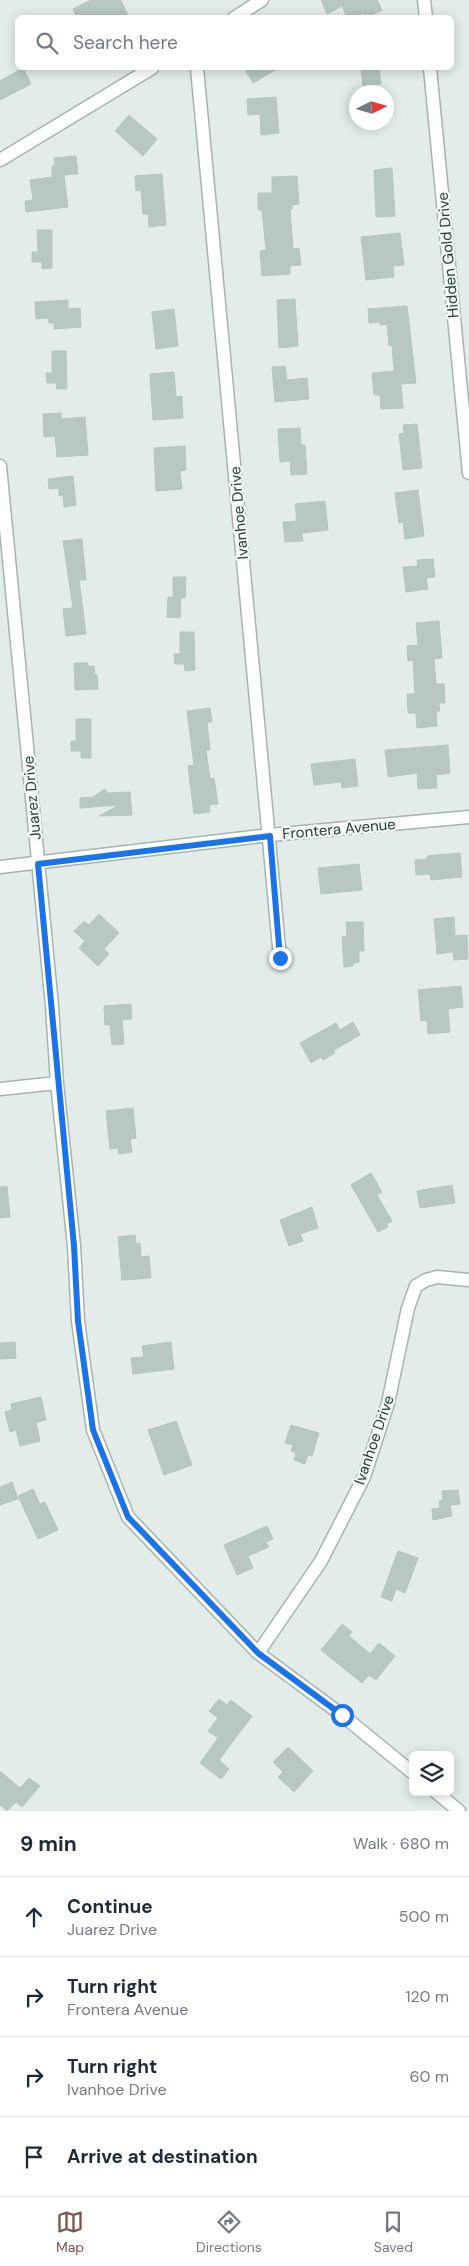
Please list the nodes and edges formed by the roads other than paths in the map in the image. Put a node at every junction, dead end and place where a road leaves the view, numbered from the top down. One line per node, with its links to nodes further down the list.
1 (262, 0): 3 (street)
2 (424, 0): 4 (street)
3 (239, 15)
4 (426, 15)
5 (149, 70): 8 (street)
6 (197, 70): 13 (street, Ivanhoe Drive)
7 (430, 70): 10 (street, Hidden Gold Drive)
8 (0, 160)
9 (0, 466): 11 (street, Juarez Drive)
10 (469, 473)
11 (6, 577): 14 (street, Juarez Drive)
12 (469, 817): 13 (street, Frontera Avenue)
13 (270, 836): 14 (street, Frontera Avenue); 16 (street, Ivanhoe Drive)
14 (38, 864): 15 (street, Frontera Avenue); 17 (street, Juarez Drive)
15 (0, 867)
16 (280, 958)
17 (57, 1083): 18 (street); 20 (street, Juarez Drive)
18 (0, 1089)
19 (469, 1280): 20 (street, Ivanhoe Drive)
20 (258, 1653): 21 (street, Juarez Drive)
21 (409, 1770)
22 (441, 1796): 23 (street)
23 (459, 1811)

